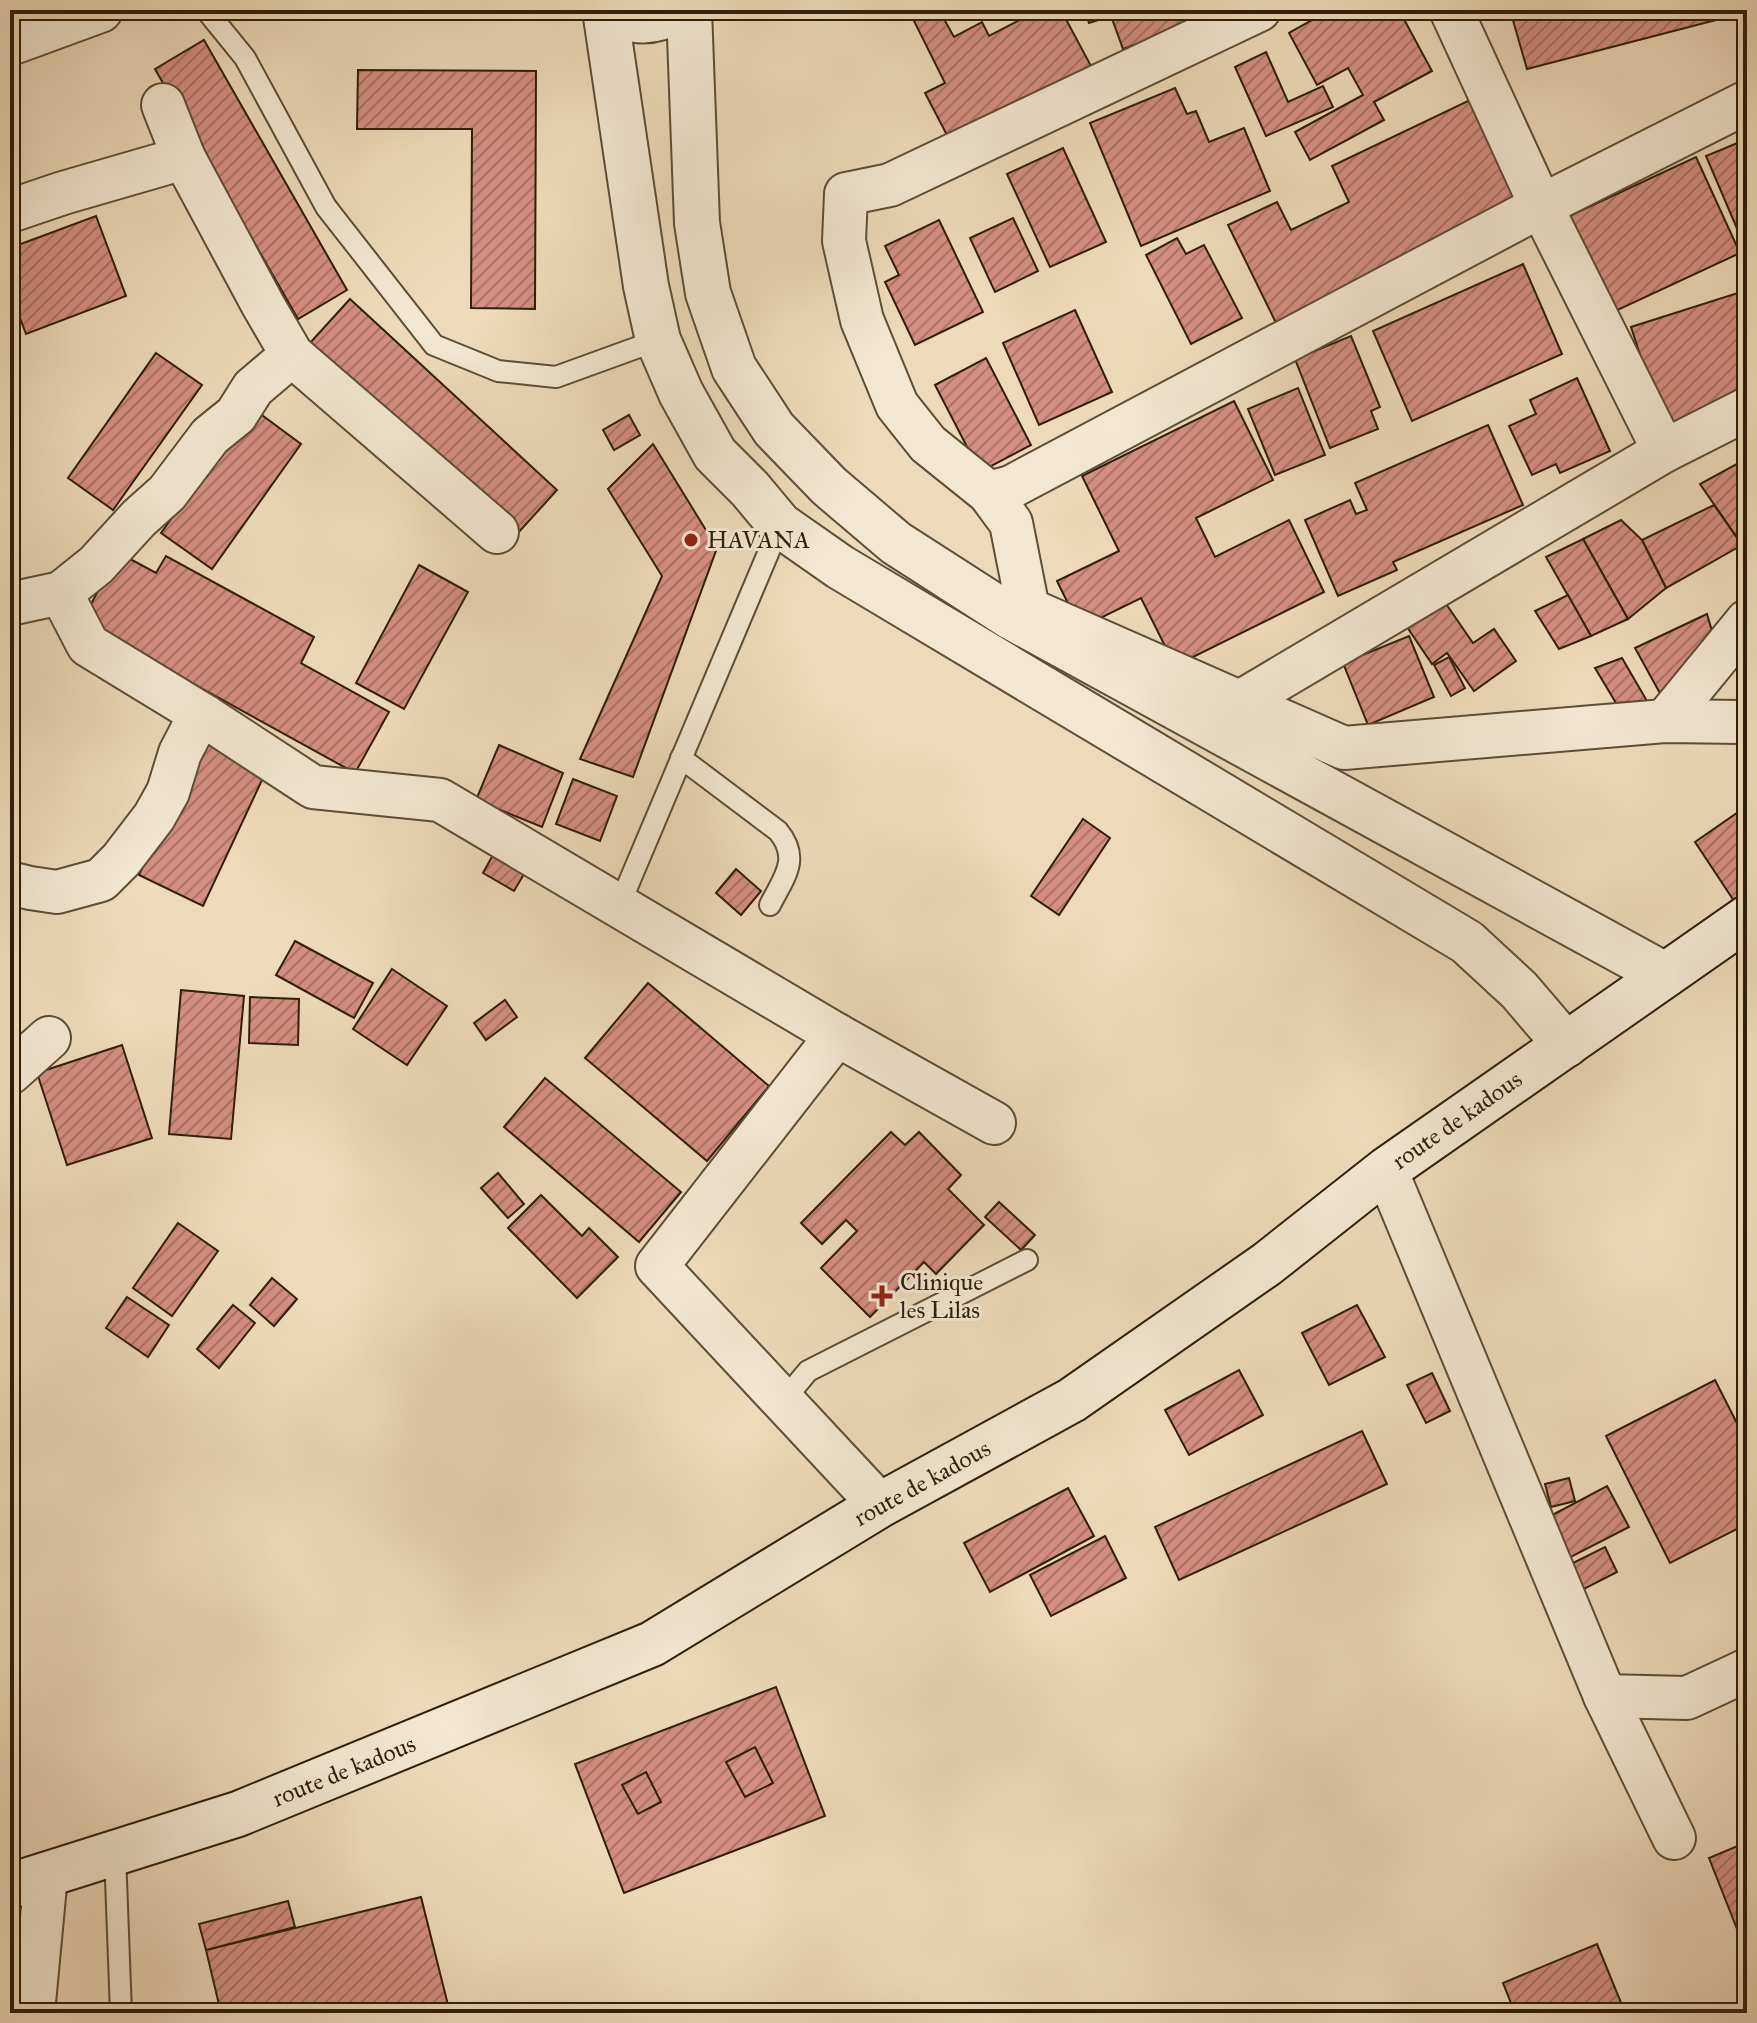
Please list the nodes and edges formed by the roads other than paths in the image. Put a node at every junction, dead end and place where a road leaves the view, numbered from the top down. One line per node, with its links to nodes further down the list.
1 (100, 10): 9 (street)
2 (206, 10): 15 (lane)
3 (605, 10): 15 (street)
4 (612, 10): 5 (street)
5 (676, 10)
6 (689, 10): 35 (street)
7 (1259, 10): 19 (street)
8 (1451, 10): 13 (street)
9 (10, 43)
10 (1747, 102): 13 (street)
11 (163, 105): 12 (street)
12 (184, 158): 14 (street); 16 (street)
13 (1541, 206): 18 (street); 19 (street)
14 (10, 211)
15 (658, 340): 20 (street)
16 (292, 355): 21 (street); 22 (street)
17 (1747, 409): 18 (street)
18 (1664, 451): 26 (street)
19 (989, 493): 26 (street)
20 (780, 525): 30 (lane); 38 (street)
21 (497, 532)
22 (61, 593): 23 (street); 27 (street)
23 (10, 604)
24 (1747, 621): 28 (street)
25 (1747, 637): 28 (street)
26 (1240, 702): 28 (street)
27 (206, 717): 31 (street); 33 (street)
28 (1665, 721): 29 (street)
29 (1747, 721)
30 (681, 758): 32 (lane); 33 (lane)
31 (10, 883)
32 (770, 905)
33 (619, 906): 36 (street)
34 (1747, 918): 35 (street, route de kadous)
35 (1665, 975): 38 (street, route de kadous)
36 (837, 1035): 40 (street); 43 (street)
37 (49, 1038): 39 (street)
38 (1566, 1045): 41 (street, route de kadous)
39 (10, 1073)
40 (994, 1123)
41 (1386, 1170): 44 (street, route de kadous); 46 (street)
42 (1027, 1260): 43 (lane)
43 (783, 1401): 44 (street)
44 (880, 1505): 48 (street, route de kadous)
45 (1747, 1670): 46 (street)
46 (1605, 1696): 47 (street)
47 (1674, 1838)
48 (115, 1853): 49 (street, route de kadous); 51 (lane)
49 (28, 1880): 50 (street)
50 (33, 2013)
51 (121, 2013)

